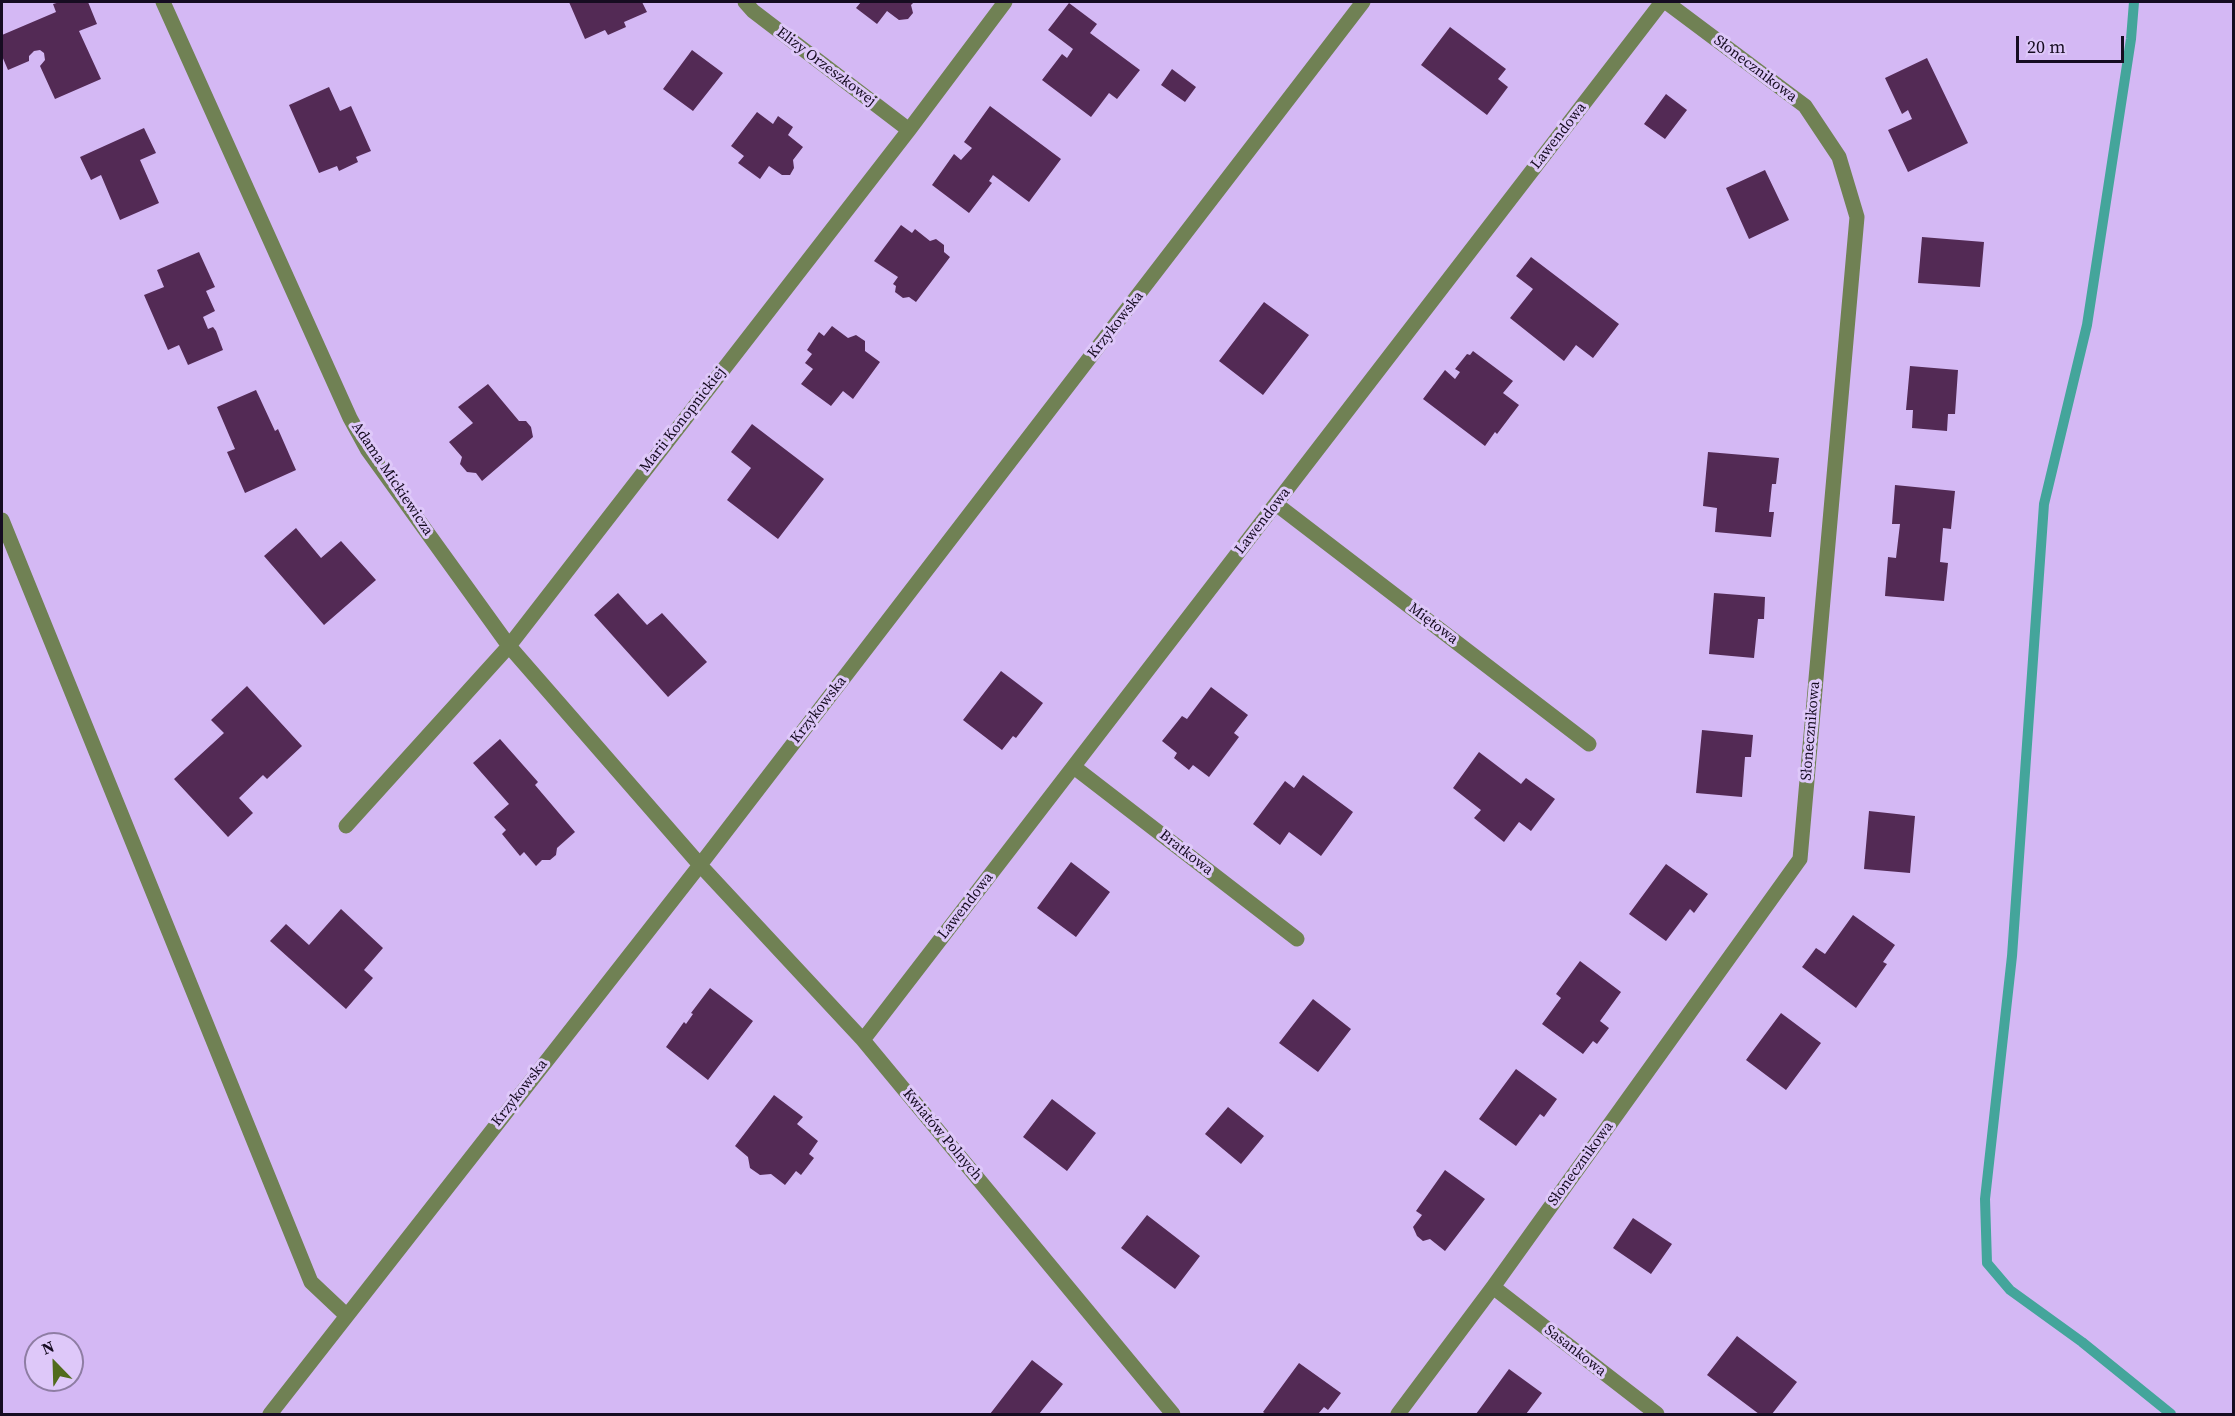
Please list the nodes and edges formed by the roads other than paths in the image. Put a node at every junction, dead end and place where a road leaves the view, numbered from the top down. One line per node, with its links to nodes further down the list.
1 (163, 2): 9 (street, Adama Mickiewicza)
2 (745, 2): 6 (street, Elizy Orzeszkowej)
3 (1005, 2): 6 (street, Marii Konopnickiej)
4 (1363, 2): 13 (street, Krzykowska)
5 (1664, 2): 7 (street, Lawendowa); 16 (street, Słonecznikowa)
6 (909, 130): 9 (street, Marii Konopnickiej)
7 (1276, 504): 10 (street, Miętowa); 11 (street, Lawendowa)
8 (2, 520): 17 (street)
9 (509, 646): 12 (street, Marii Konopnickiej); 13 (street, Adama Mickiewicza)
10 (1589, 744)
11 (1074, 766): 14 (street, Bratkowa); 15 (street, Lawendowa)
12 (345, 826)
13 (700, 865): 15 (street, Kwiatów Polnych); 17 (street, Krzykowska)
14 (1297, 939)
15 (863, 1040): 19 (street, Kwiatów Polnych)
16 (1493, 1287): 20 (street, Słonecznikowa); 21 (street, Sasankowa)
17 (346, 1315): 18 (street, Krzykowska)
18 (270, 1414)
19 (1173, 1414)
20 (1398, 1414)
21 (1657, 1414)

